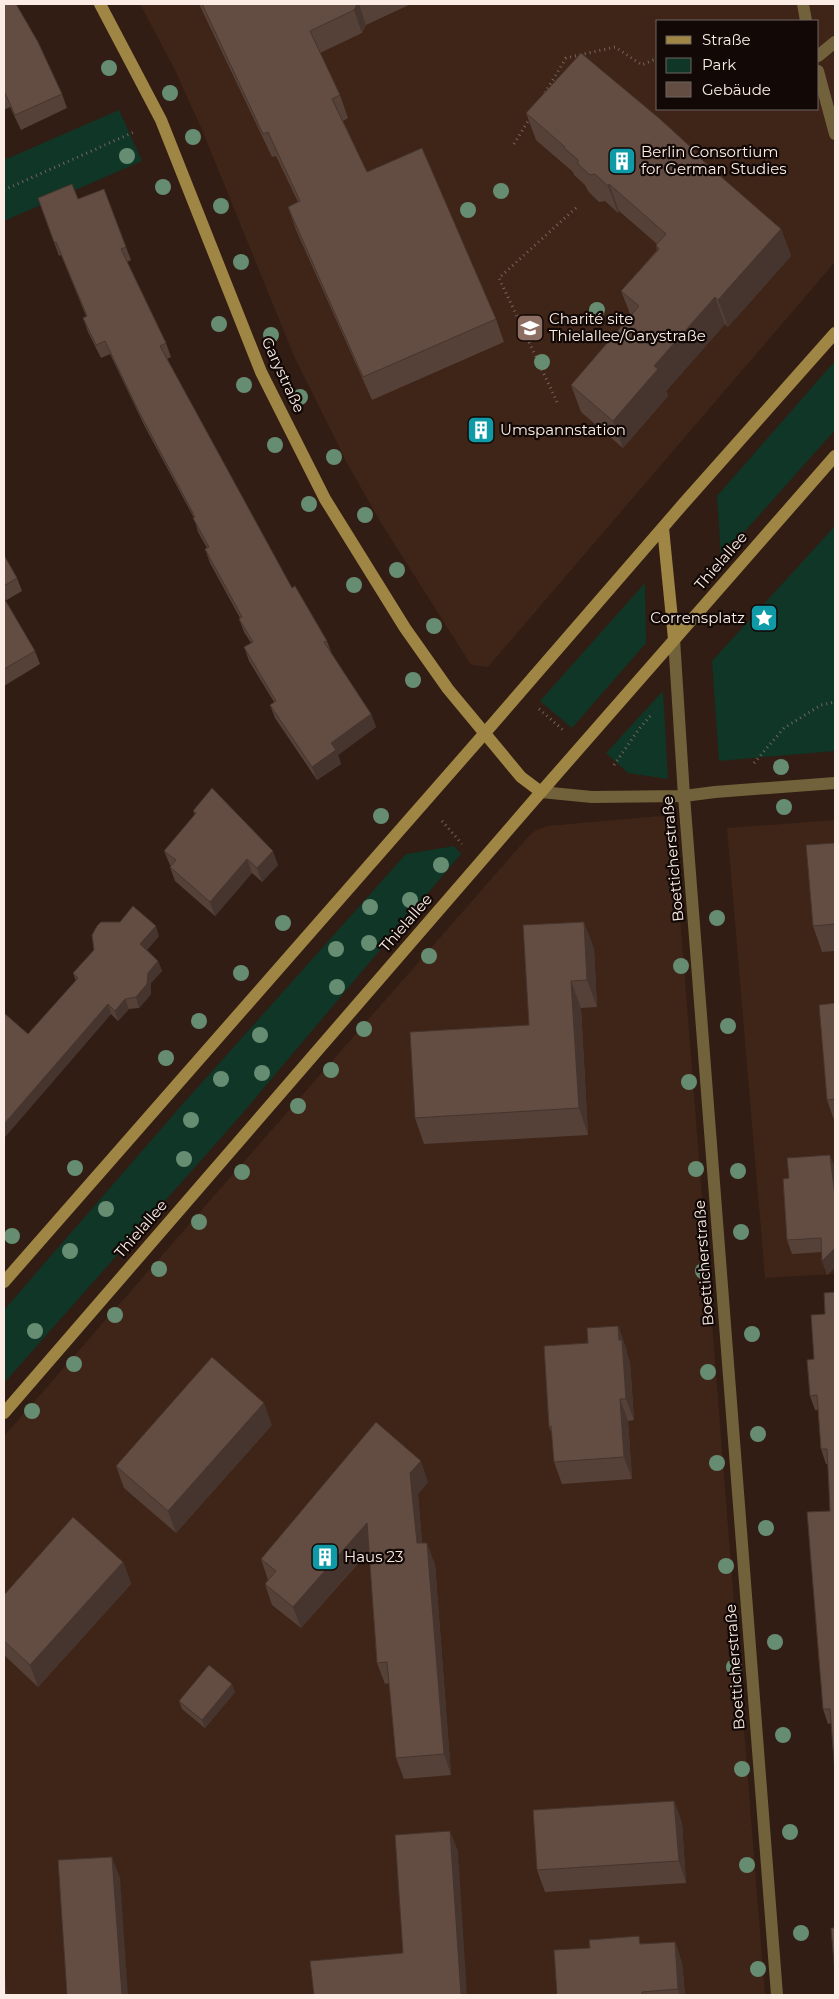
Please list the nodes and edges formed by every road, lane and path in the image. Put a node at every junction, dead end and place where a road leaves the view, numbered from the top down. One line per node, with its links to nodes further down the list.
1 (100, 4): 24 (main road, Garystraße)
2 (802, 4): 3 (street)
3 (806, 20)
4 (835, 42): 5 (street)
5 (819, 55)
6 (656, 59): 8 (path)
7 (819, 75): 11 (street)
8 (540, 101)
9 (535, 109): 12 (path)
10 (134, 132): 13 (path)
11 (835, 134)
12 (514, 144)
13 (4, 190)
14 (578, 206): 16 (path)
15 (835, 333): 18 (main road)
16 (557, 402)
17 (835, 456): 19 (main road, Thielallee)
18 (663, 528): 19 (main road, Boetticherstraße); 24 (main road)
19 (674, 639): 28 (main road, Thielallee); 29 (street, Boetticherstraße)
20 (835, 702): 25 (path)
21 (533, 704): 23 (path)
22 (656, 710): 26 (path)
23 (565, 732)
24 (484, 734): 28 (main road, Garystraße); 32 (main road)
25 (753, 764)
26 (614, 765)
27 (835, 783): 29 (street)
28 (540, 792): 29 (street); 33 (main road, Thielallee)
29 (684, 796): 34 (street, Boetticherstraße)
30 (439, 816): 31 (path)
31 (468, 851)
32 (4, 1282)
33 (4, 1413)
34 (777, 1995)

